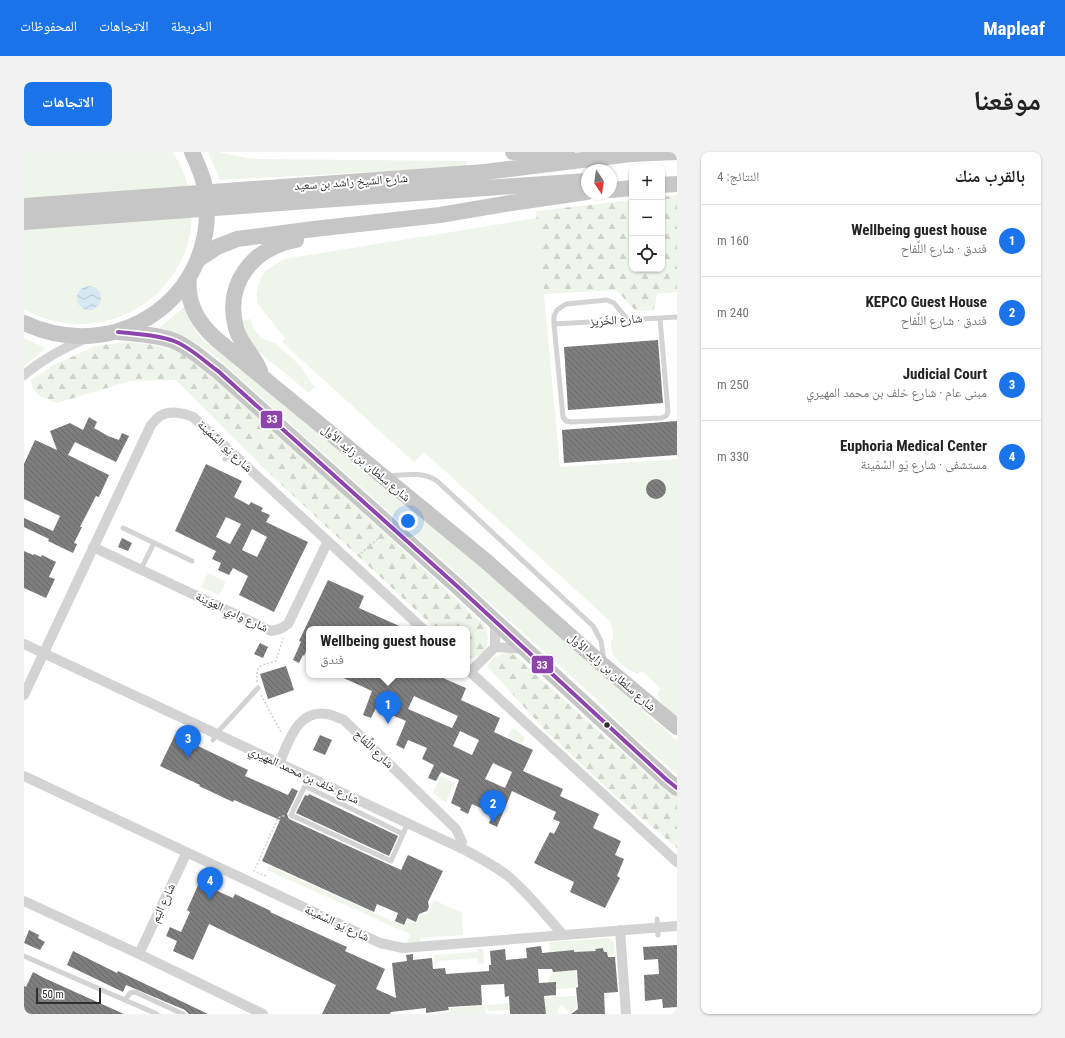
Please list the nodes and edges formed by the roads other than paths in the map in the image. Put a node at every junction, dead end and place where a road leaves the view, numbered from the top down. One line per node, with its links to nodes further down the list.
1 (192, 152): 20 (main road)
2 (513, 152): 4 (main road)
3 (677, 152): 5 (main road, شارع الشيخ راشد بن سعيد)
4 (558, 153): 6 (main road)
5 (651, 153): 6 (main road, شارع الشيخ راشد بن سعيد)
6 (631, 154): 17 (main road, شارع الشيخ راشد بن سعيد, bridge)
7 (677, 174): 8 (main road)
8 (665, 175)
9 (629, 178): 10 (main road)
10 (617, 179)
11 (581, 181): 18 (main road, شارع الشيخ راشد بن سعيد, bridge)
12 (677, 184): 13 (main road)
13 (665, 185)
14 (629, 188): 15 (main road)
15 (617, 189)
16 (581, 193): 19 (main road)
17 (24, 206)
18 (24, 222)
19 (344, 226): 20 (main road); 30 (main road)
20 (196, 263): 21 (main road)
21 (188, 277): 27 (main road); 30 (main road, شارع سلطان بن زايد الأول)
22 (677, 317): 23 (lane, شارع الخّرَيز)
23 (660, 318): 24 (lane, شارع الخّرَيز); 26 (lane)
24 (627, 319): 26 (lane, شارع الخّرَيز); 26 (lane)
25 (24, 323): 28 (main road)
26 (554, 324)
27 (118, 332): 28 (main road); 38 (main road)
28 (91, 337): 29 (street)
29 (24, 375)
30 (263, 378): 31 (main road, شارع سلطان بن زايد الأول)
31 (382, 476): 44 (main road, شارع سلطان بن زايد الأول); 44 (lane)
32 (123, 528): 34 (lane)
33 (328, 541): 35 (street, شارع يَو السِّمَينة); 37 (street, شارع وادِي العِوَينة); 39 (street, شارع يَو السِّمَينة)
34 (154, 543): 36 (lane); 37 (lane)
35 (93, 547): 37 (street, شارع وادِي العِوَينة); 43 (street, شارع يَو السِّمَينة)
36 (192, 561)
37 (141, 569)
38 (495, 621): 41 (street); 42 (main road)
39 (420, 626)
40 (24, 644): 43 (street, شارع خلف بن محمد المهيري)
41 (495, 647): 42 (street); 45 (street)
42 (525, 649): 54 (main road)
43 (44, 653): 48 (street, شارع يَو السِّمَينة); 50 (street, شارع خلف بن محمد المهيري)
44 (604, 666): 49 (main road, شارع سلطان بن زايد الأول)
45 (470, 669)
46 (470, 671): 59 (street)
47 (258, 688): 50 (lane)
48 (24, 695)
49 (677, 727)
50 (215, 737): 51 (street, شارع خلف بن محمد المهيري)
51 (278, 767): 53 (street, شارع خلف بن محمد المهيري); 57 (street, شارع اللِّفاح)
52 (24, 776): 58 (street, شارع يَو السِّمَينة)
53 (307, 782): 55 (street, شارع خلف بن محمد المهيري); 56 (lane); 56 (lane)
54 (677, 788)
55 (408, 823): 56 (lane); 57 (street, شارع خلف بن محمد المهيري)
56 (403, 834)
57 (460, 848): 63 (street, شارع خلف بن محمد المهيري)
58 (187, 852): 63 (street, شارع يَو السِّمَينة); 64 (street, شارع اليَم)
59 (677, 862)
60 (24, 901): 64 (street)
61 (677, 926): 62 (street, شارع يَو السِّمَينة)
62 (620, 930): 63 (street, شارع يَو السِّمَينة); 70 (street)
63 (563, 935)
64 (139, 954): 69 (street)
65 (24, 956): 66 (lane)
66 (125, 1000): 67 (lane); 68 (lane)
67 (157, 1014)
68 (183, 1014)
69 (263, 1014)
70 (626, 1014)

